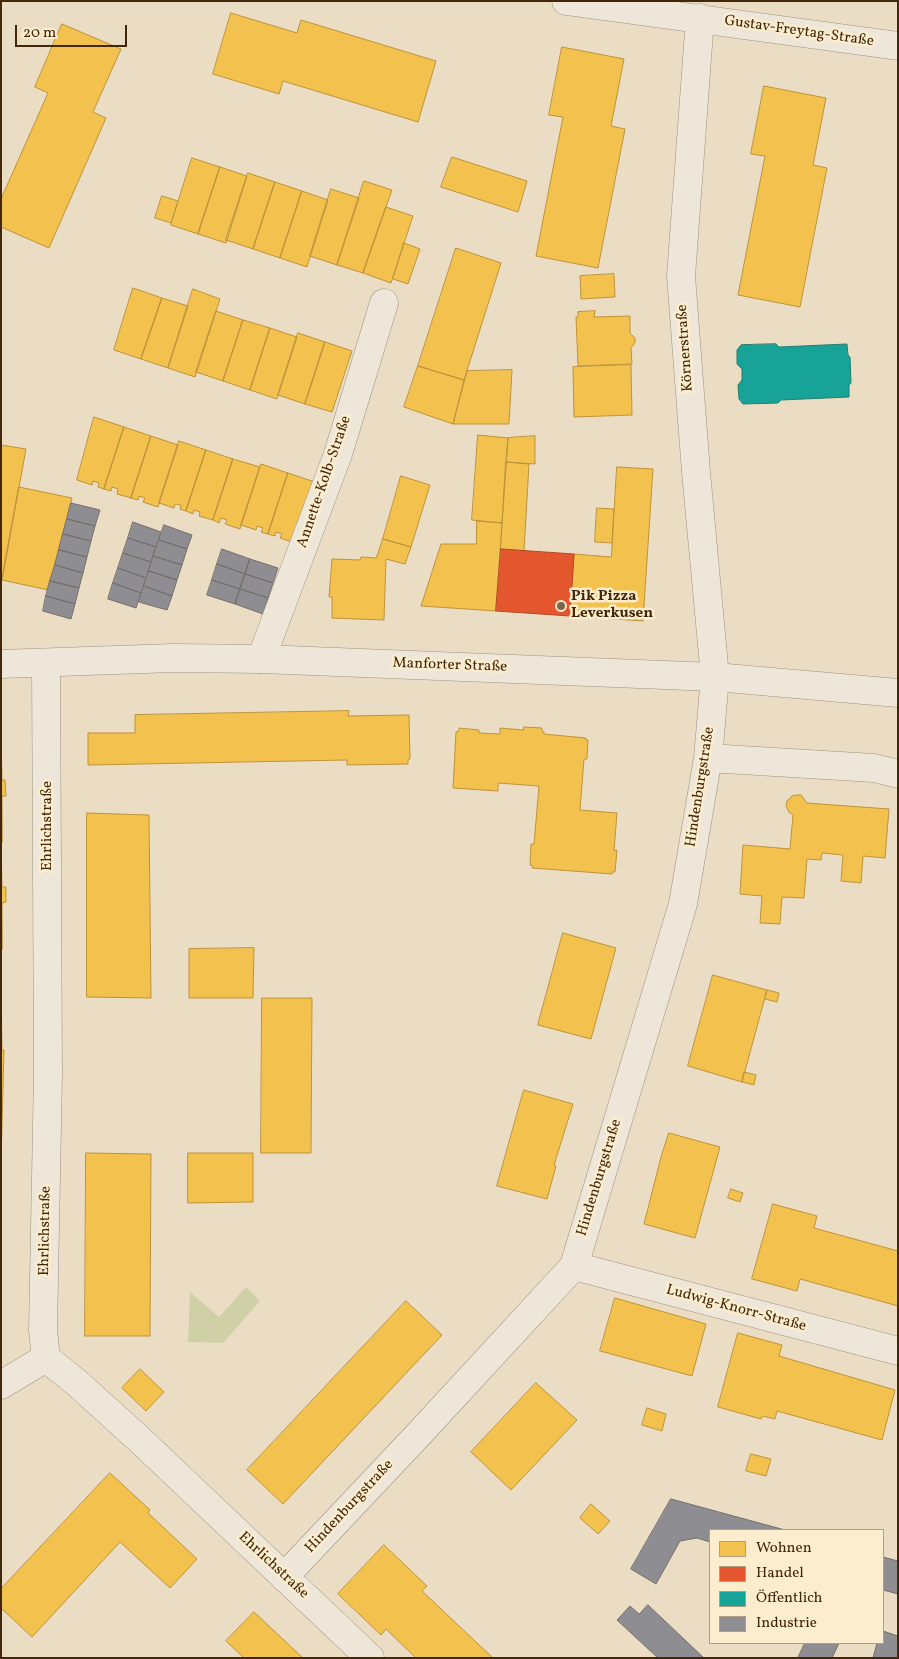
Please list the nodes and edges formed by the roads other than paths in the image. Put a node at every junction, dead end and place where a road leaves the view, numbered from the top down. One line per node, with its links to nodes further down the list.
1 (566, 1): 2 (street, Gustav-Freytag-Straße)
2 (700, 18): 3 (street, Gustav-Freytag-Straße); 8 (street, Körnerstraße)
3 (898, 46)
4 (384, 303): 5 (street, Annette-Kolb-Straße)
5 (261, 659): 6 (street, Manforter Straße); 8 (street, Manforter Straße)
6 (46, 663): 7 (street, Manforter Straße); 14 (street, Ehrlichstraße)
7 (1, 664)
8 (715, 677): 9 (street, Manforter Straße); 10 (street, Hindenburgstraße)
9 (898, 693)
10 (708, 758): 11 (street); 12 (street, Hindenburgstraße)
11 (898, 774)
12 (574, 1266): 13 (street, Ludwig-Knorr-Straße); 16 (street, Hindenburgstraße)
13 (898, 1351)
14 (46, 1358): 15 (street); 16 (street, Ehrlichstraße)
15 (1, 1385)
16 (284, 1577): 17 (street, Ehrlichstraße)
17 (370, 1658)

